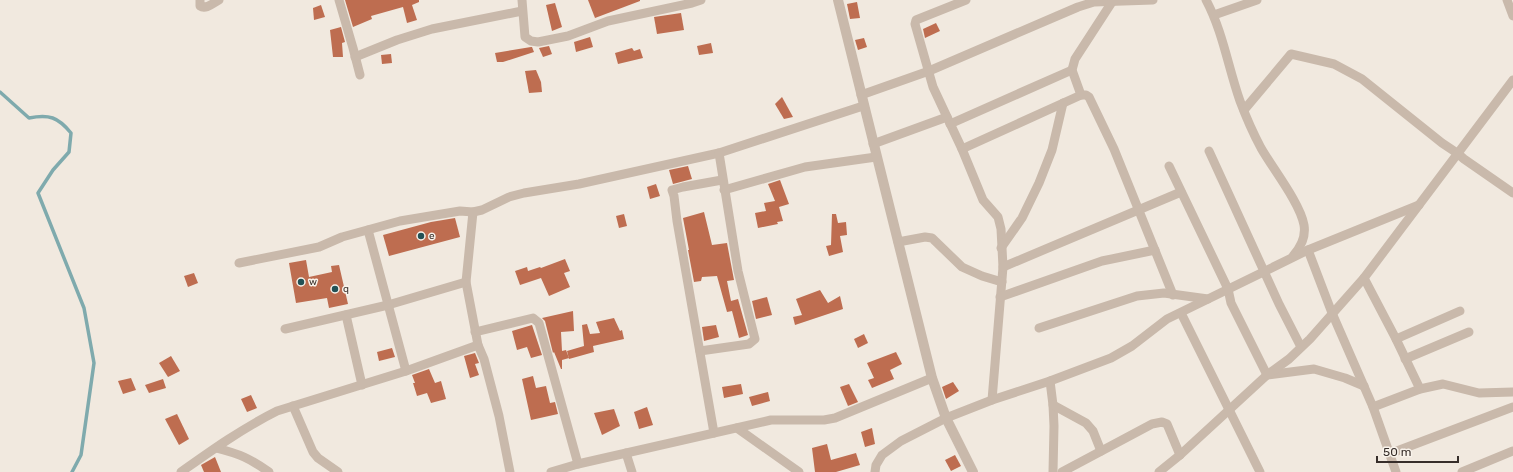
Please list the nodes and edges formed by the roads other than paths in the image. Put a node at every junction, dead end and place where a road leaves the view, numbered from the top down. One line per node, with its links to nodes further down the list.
1 (200, 0): 2 (street)
2 (219, 0)
3 (339, 0): 16 (street)
4 (522, 0): 13 (street)
5 (701, 0): 13 (street)
6 (838, 0): 21 (street)
7 (966, 0): 17 (street)
8 (1153, 0): 12 (street)
9 (1206, 0): 14 (street)
10 (1257, 0): 14 (street)
11 (1507, 0): 15 (street)
12 (1112, 2): 17 (street); 18 (street)
13 (522, 11): 16 (street)
14 (1214, 15): 25 (street)
15 (1513, 16)
16 (355, 57): 19 (street)
17 (929, 70): 21 (street); 26 (street)
18 (1072, 70): 22 (street); 26 (street)
19 (360, 75)
20 (1513, 80): 30 (street)
21 (861, 95): 24 (street)
22 (1081, 95): 23 (street); 39 (street)
23 (1063, 103): 28 (street); 43 (street)
24 (864, 106): 27 (street); 31 (street)
25 (1244, 110): 30 (street); 46 (street)
26 (948, 121): 27 (street); 28 (street)
27 (873, 144): 32 (street)
28 (962, 149): 43 (street)
29 (1209, 151): 49 (street)
30 (1458, 152): 37 (street); 38 (street)
31 (718, 153): 34 (street); 40 (street)
32 (876, 157): 35 (street); 42 (street)
33 (1169, 166): 36 (street)
34 (722, 180): 35 (street); 69 (street)
35 (724, 190): 69 (street)
36 (1181, 192): 39 (street); 53 (street)
37 (1513, 193)
38 (1419, 205): 45 (street); 50 (street)
39 (1140, 209): 44 (street); 48 (street)
40 (473, 212): 41 (street); 51 (street)
41 (368, 230): 47 (street); 57 (street)
42 (898, 242): 52 (street); 73 (street)
43 (1001, 248): 48 (street)
44 (1155, 250): 54 (street); 55 (street)
45 (1308, 250): 46 (street); 59 (street)
46 (1291, 259): 49 (street)
47 (239, 263)
48 (1003, 267): 52 (street)
49 (1264, 271): 53 (street); 68 (street)
50 (1364, 278): 59 (street); 66 (street)
51 (466, 282): 57 (street); 64 (street)
52 (1002, 282): 55 (street)
53 (1228, 289): 56 (street); 72 (street)
54 (1173, 295): 56 (street); 62 (street)
55 (1000, 297): 79 (street)
56 (1208, 299): 60 (street)
57 (388, 305): 61 (street); 71 (street)
58 (1460, 311): 66 (street)
59 (1332, 312): 68 (street); 76 (street)
60 (1181, 313): 74 (street); 84 (street)
61 (346, 315): 63 (street); 75 (street)
62 (1040, 328)
63 (286, 329)
64 (476, 332): 67 (street); 94 (street)
65 (1469, 332): 70 (street)
66 (1396, 339): 70 (street)
67 (478, 345): 71 (street); 98 (street)
68 (1301, 347): 72 (street)
69 (700, 351): 87 (street)
70 (1405, 359): 77 (street)
71 (406, 371): 75 (street)
72 (1268, 375): 76 (street); 84 (street)
73 (932, 378): 85 (street); 86 (street)
74 (1050, 381): 79 (street); 80 (street)
75 (362, 385): 81 (street)
76 (1364, 386): 82 (street)
77 (1420, 389): 78 (street); 82 (street)
78 (1513, 392)
79 (992, 400): 85 (street)
80 (1053, 405): 89 (street); 104 (street)
81 (293, 406): 88 (street); 97 (street)
82 (1373, 407): 92 (street)
83 (1513, 407): 92 (street)
84 (1230, 409): 93 (street); 107 (street)
85 (946, 418): 102 (street); 103 (street)
86 (737, 428): 87 (street); 101 (street)
87 (714, 433): 91 (street)
88 (216, 448): 95 (street); 96 (street)
89 (1100, 451): 93 (street); 105 (street)
90 (1513, 451): 109 (street)
91 (626, 453): 94 (street); 100 (street)
92 (1389, 454): 108 (street)
93 (1180, 455): 106 (street)
94 (578, 464): 99 (street)
95 (181, 472)
96 (269, 472)
97 (338, 472)
98 (510, 472)
99 (551, 472)
100 (632, 472)
101 (799, 472)
102 (875, 472)
103 (974, 472)
104 (1053, 472)
105 (1062, 472)
106 (1160, 472)
107 (1260, 472)
108 (1396, 472)
109 (1462, 472)

